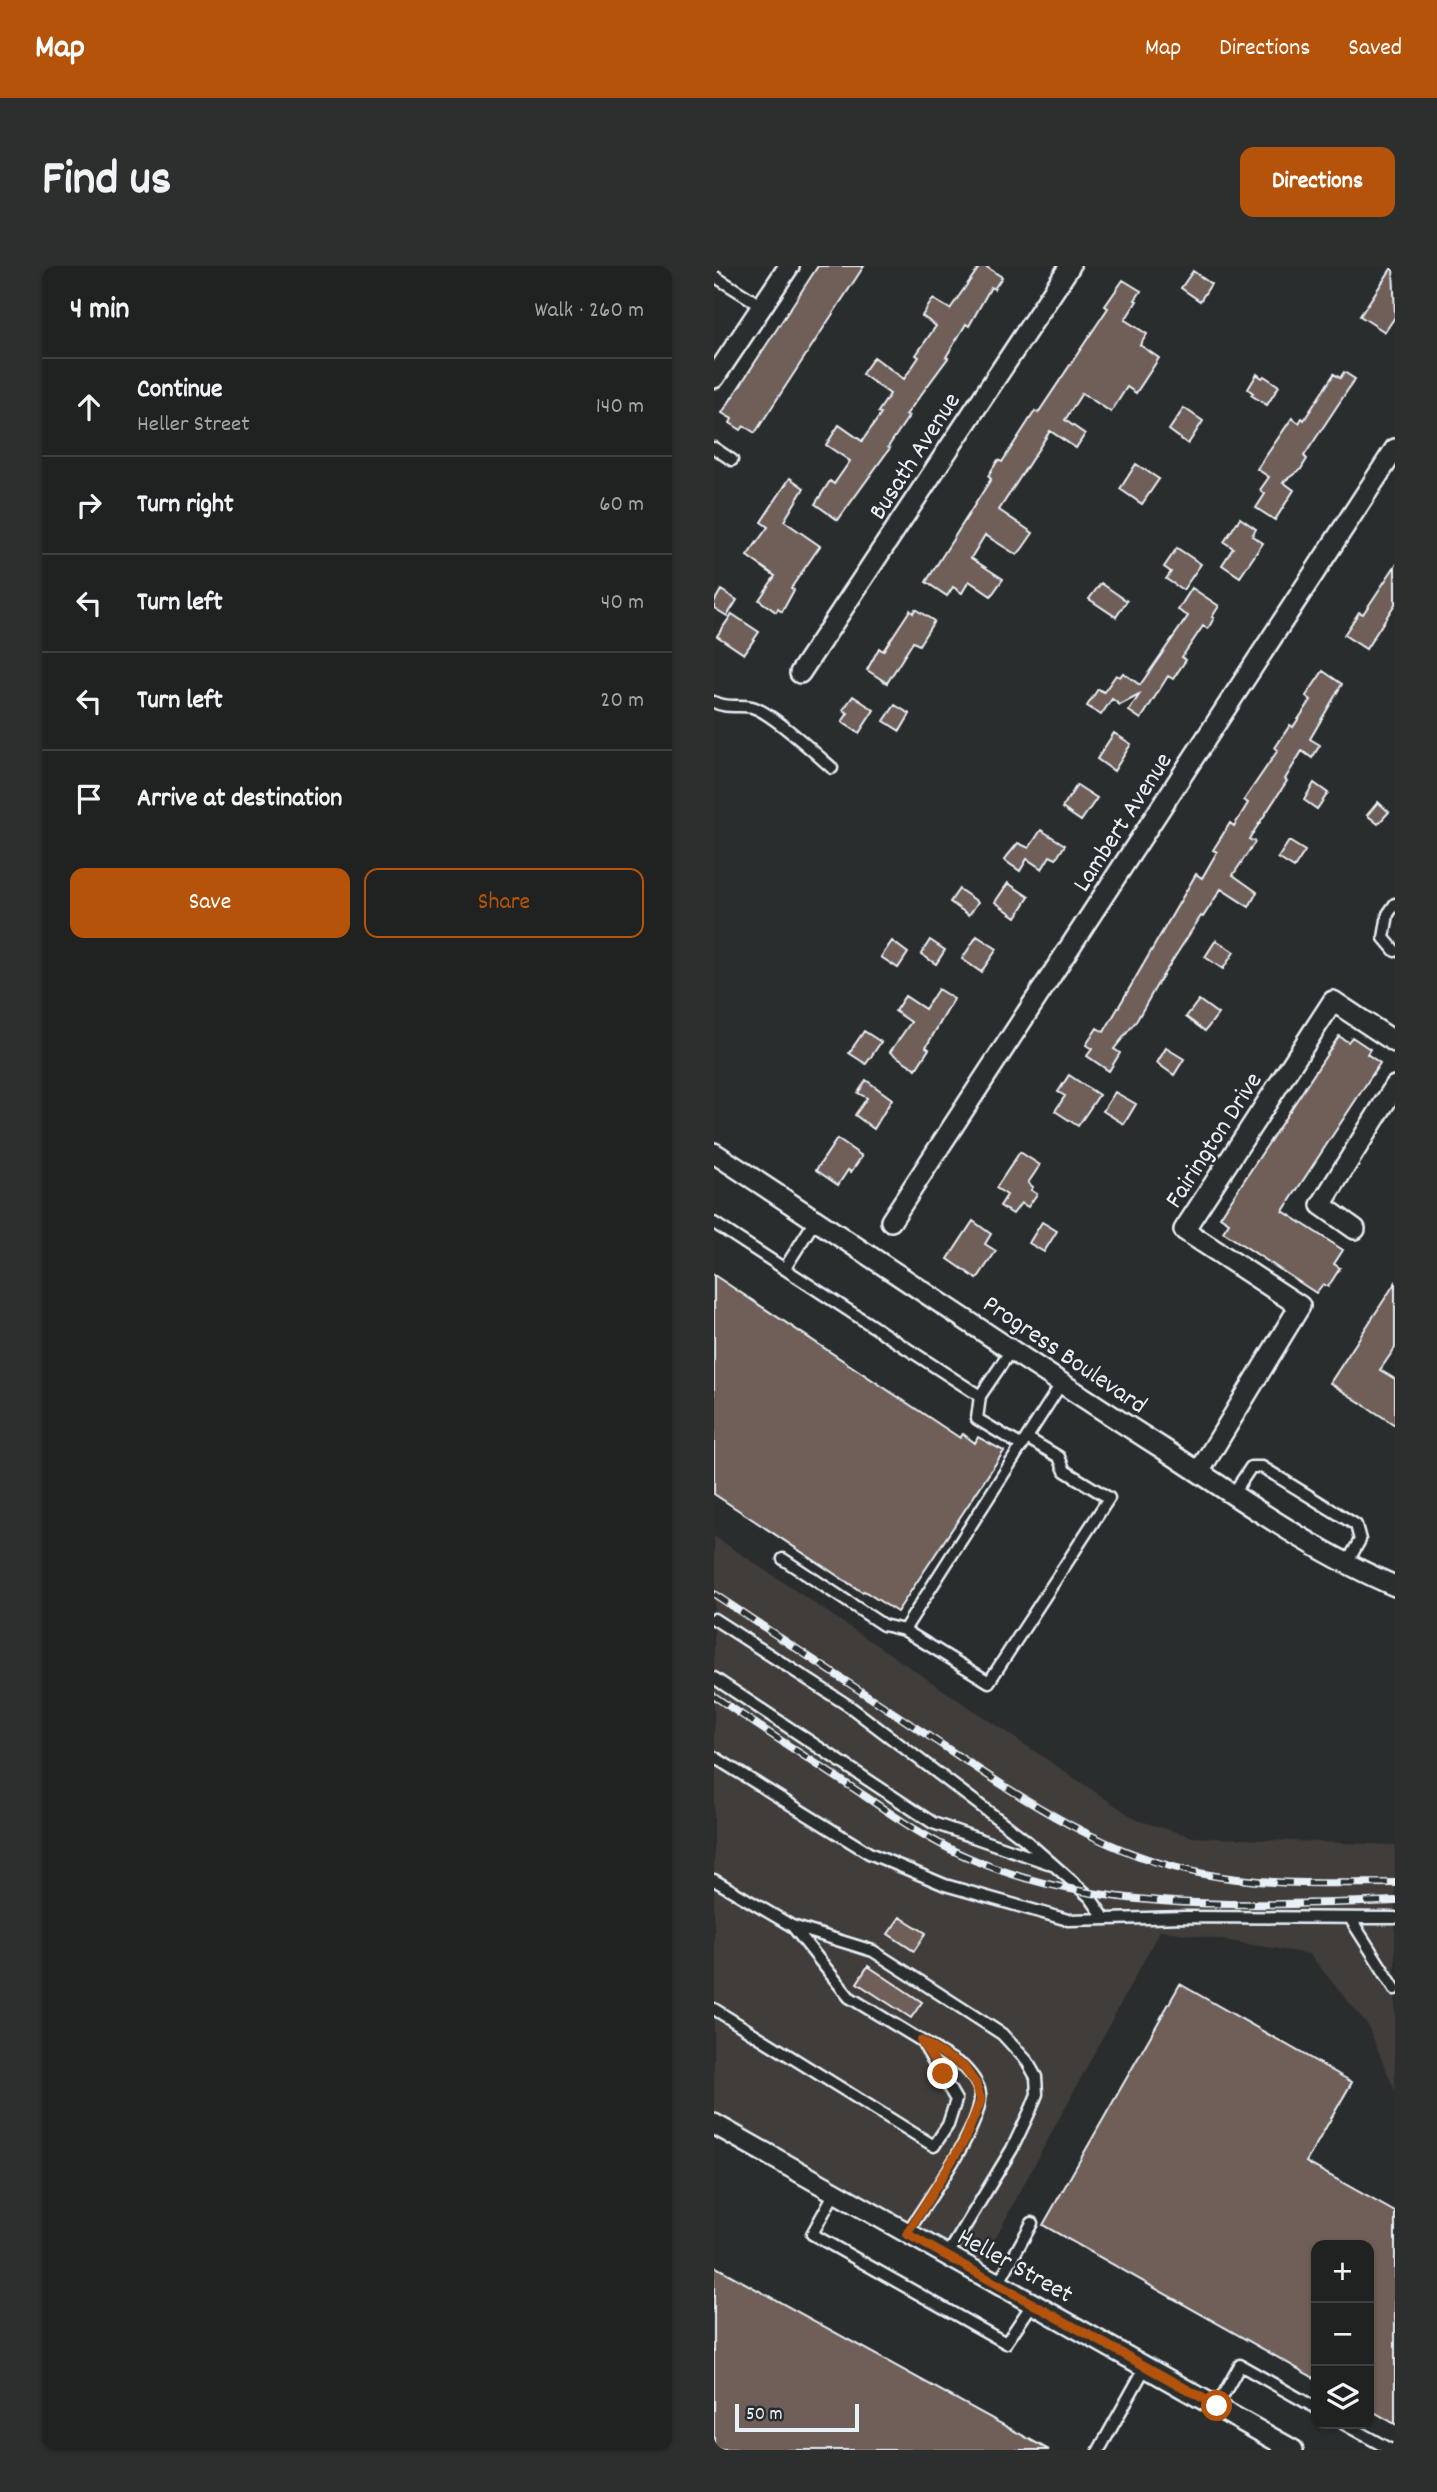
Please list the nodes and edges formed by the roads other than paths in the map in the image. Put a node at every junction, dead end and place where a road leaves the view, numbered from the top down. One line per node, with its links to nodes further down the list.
1 (1070, 266): 9 (street, Busath Avenue)
2 (785, 267): 4 (street)
3 (714, 276): 4 (lane)
4 (762, 306): 5 (street)
5 (714, 378)
6 (714, 448): 8 (lane)
7 (1395, 449): 18 (street, Lambert Avenue)
8 (732, 460)
9 (800, 673)
10 (714, 702): 11 (lane)
11 (832, 768)
12 (1395, 904): 13 (lane)
13 (1395, 951)
14 (1395, 1042): 26 (street, Fairington Drive)
15 (1395, 1086): 20 (street)
16 (714, 1153): 17 (street, Progress Boulevard)
17 (816, 1219): 21 (lane); 22 (street, Progress Boulevard)
18 (891, 1221)
19 (714, 1223): 21 (lane)
20 (1355, 1229)
21 (785, 1268): 24 (lane)
22 (1012, 1349): 23 (street, Progress Boulevard); 24 (lane)
23 (1061, 1384): 25 (lane); 26 (street, Progress Boulevard)
24 (980, 1396): 25 (lane)
25 (1024, 1442): 32 (lane); 32 (lane)
26 (1199, 1472): 27 (street, Progress Boulevard)
27 (1233, 1494): 29 (street, Progress Boulevard); 29 (lane)
28 (783, 1559): 32 (lane)
29 (1347, 1563): 30 (street, Progress Boulevard)
30 (1395, 1586)
31 (714, 1619): 35 (lane)
32 (904, 1630)
33 (714, 1678): 35 (lane)
34 (714, 1757): 39 (lane)
35 (1054, 1865): 39 (lane)
36 (714, 1880): 40 (lane)
37 (1350, 1918): 38 (lane); 39 (lane); 41 (lane)
38 (1395, 1918)
39 (1105, 1919)
40 (792, 1926): 43 (lane); 48 (lane)
41 (1395, 1989)
42 (714, 2008): 43 (lane)
43 (921, 2041): 47 (lane)
44 (714, 2124): 45 (street, Heller Street)
45 (834, 2194): 47 (street, Heller Street); 50 (lane)
46 (1032, 2223): 49 (lane)
47 (907, 2234): 48 (street, Heller Street)
48 (947, 2256): 49 (street, Heller Street)
49 (998, 2284): 50 (street, Heller Street)
50 (1033, 2303): 51 (street, Heller Street)
51 (1146, 2366): 53 (street, Heller Street); 55 (lane)
52 (1311, 2405): 53 (lane)
53 (1217, 2406): 56 (street, Heller Street)
54 (1353, 2429): 57 (lane)
55 (1099, 2450)
56 (1293, 2450)
57 (1391, 2450)

